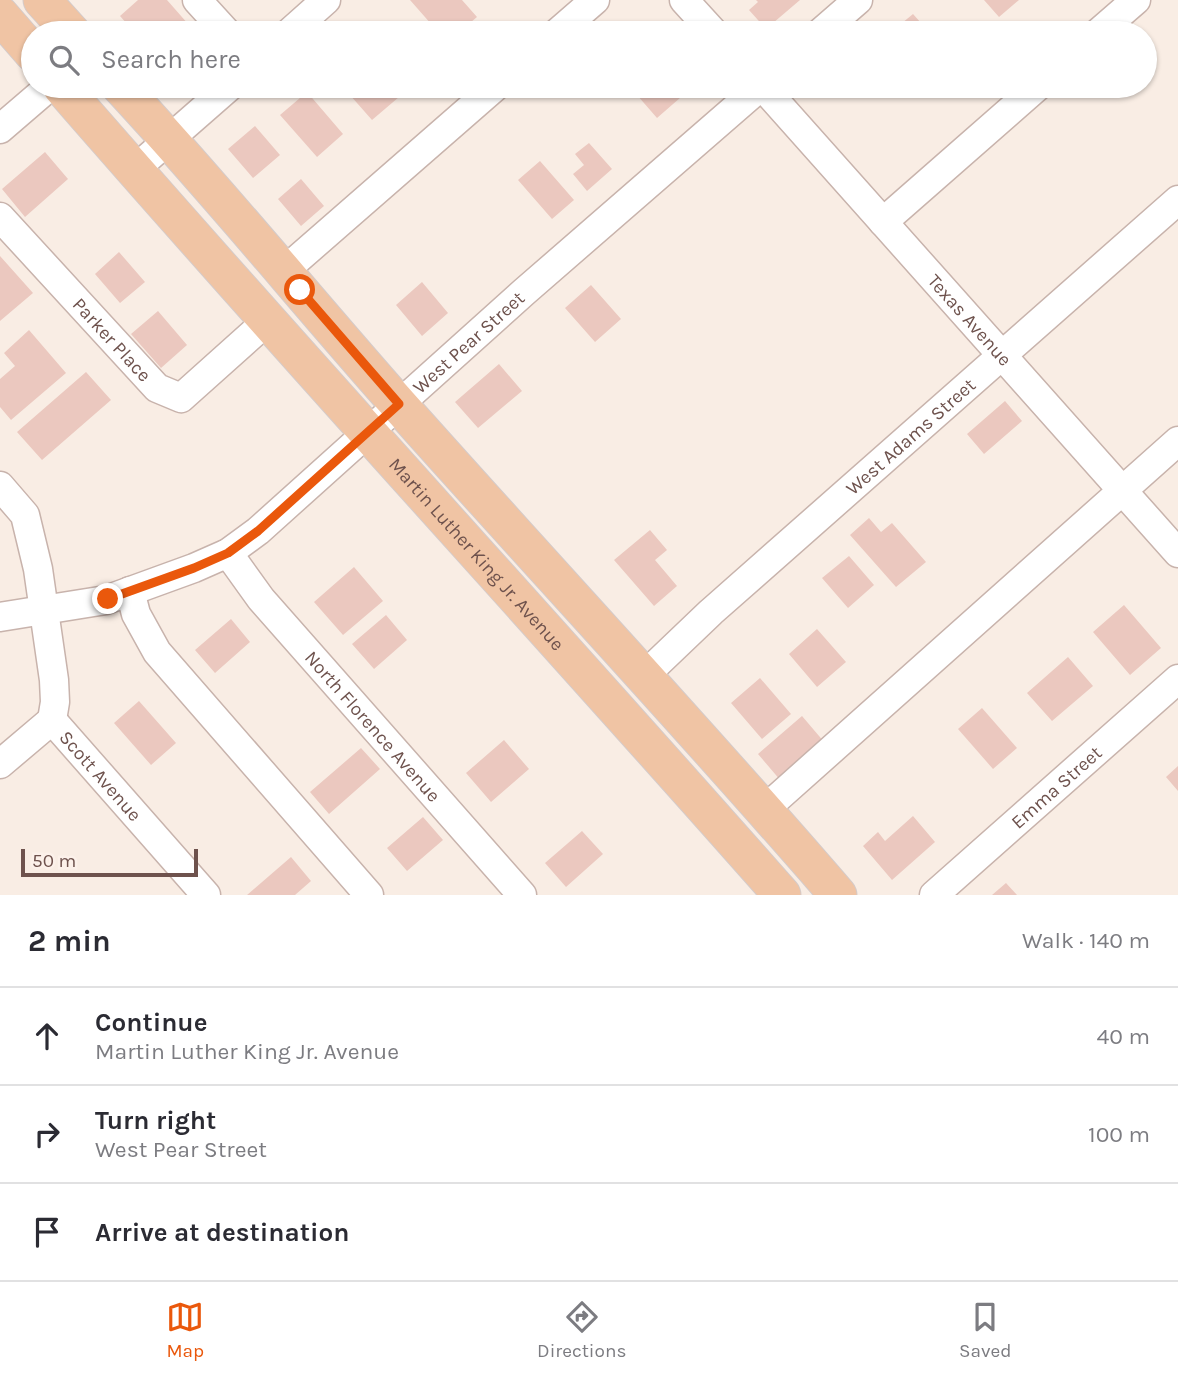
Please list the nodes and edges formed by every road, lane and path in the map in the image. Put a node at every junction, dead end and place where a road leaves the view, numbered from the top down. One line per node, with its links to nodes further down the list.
1 (197, 0): 10 (street)
2 (326, 0): 11 (street)
3 (595, 0): 12 (street)
4 (684, 0): 13 (street)
5 (858, 0): 14 (street)
6 (1136, 0): 15 (street)
7 (47, 2): 9 (main road)
8 (0, 15): 16 (main road)
9 (62, 21)
10 (216, 21)
11 (302, 21)
12 (570, 21)
13 (703, 21)
14 (834, 21)
15 (1112, 21)
16 (21, 39)
17 (36, 98): 25 (street)
18 (71, 98): 27 (main road, Martin Luther King Jr. Avenue)
19 (131, 98): 26 (main road)
20 (216, 98): 26 (street)
21 (482, 98): 31 (street)
22 (748, 98): 34 (street, West Pear Street)
23 (773, 98): 30 (street, Texas Avenue)
24 (1024, 98): 30 (street)
25 (0, 129)
26 (170, 139): 27 (street); 31 (main road)
27 (134, 170): 32 (main road, Martin Luther King Jr. Avenue)
28 (1178, 200): 33 (street, West Adams Street)
29 (0, 217): 32 (street, Parker Place)
30 (883, 222): 33 (street, Texas Avenue)
31 (284, 271): 34 (main road)
32 (267, 321): 35 (main road, Martin Luther King Jr. Avenue)
33 (1002, 356): 38 (street, Texas Avenue); 44 (street, West Adams Street)
34 (399, 404): 35 (street, West Pear Street); 44 (main road)
35 (368, 433): 39 (street, West Pear Street); 52 (main road, Martin Luther King Jr. Avenue)
36 (1178, 441): 38 (street)
37 (0, 486): 42 (street)
38 (1122, 490): 40 (street, Texas Avenue); 48 (street)
39 (228, 553): 41 (street, West Pear Street); 51 (street, North Florence Avenue)
40 (1178, 553)
41 (130, 591): 42 (street, West Pear Street); 50 (street)
42 (43, 610): 43 (street, West Pear Street); 46 (street)
43 (0, 617)
44 (645, 675): 48 (main road)
45 (1178, 678): 54 (street, Emma Street)
46 (52, 720): 47 (street); 49 (street, Scott Avenue)
47 (2, 759)
48 (765, 809): 53 (main road)
49 (206, 895)
50 (369, 895)
51 (522, 895)
52 (782, 895)
53 (838, 895)
54 (934, 895)

